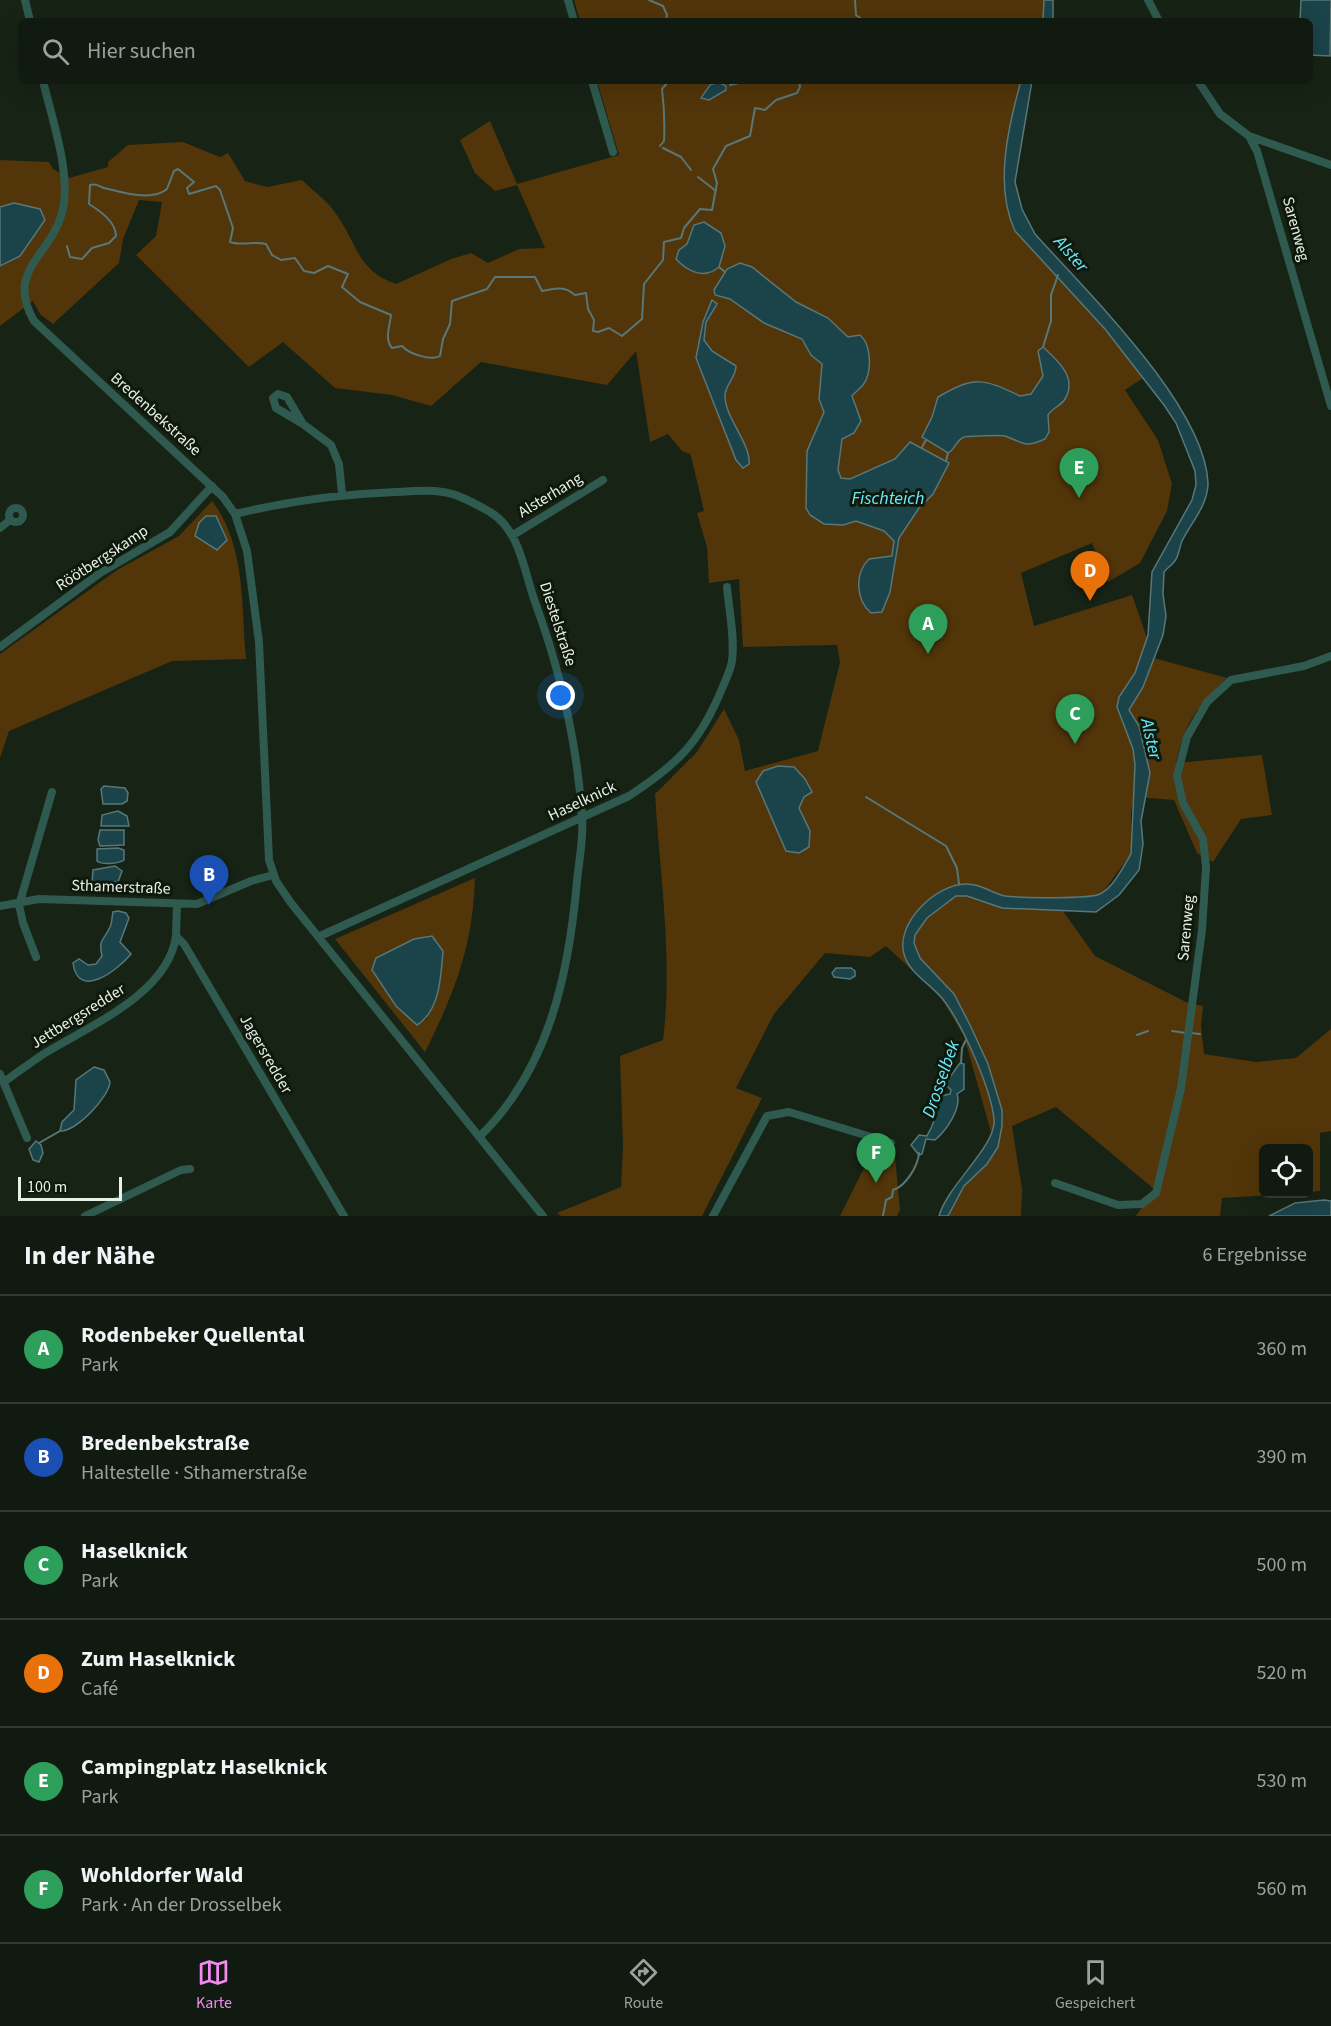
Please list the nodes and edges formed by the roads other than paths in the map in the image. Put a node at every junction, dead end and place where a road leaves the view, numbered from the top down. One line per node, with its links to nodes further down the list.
1 (25, 0): 4 (street)
2 (568, 0): 5 (street)
3 (1148, 0): 6 (street)
4 (29, 18)
5 (573, 18)
6 (1157, 18)
7 (44, 84): 16 (street, Bredenbekstraße)
8 (593, 84): 11 (street)
9 (1200, 84): 10 (street)
10 (1249, 136): 12 (street); 13 (street, Sarenweg)
11 (613, 152)
12 (1331, 165)
13 (1331, 406)
14 (303, 424): 17 (street)
15 (603, 480): 21 (street, Alsterhang)
16 (212, 486): 18 (street, Bredenbekstraße); 23 (street, Röötbergskamp)
17 (342, 494): 18 (street, Diestelstraße); 21 (street, Diestelstraße)
18 (235, 514): 27 (street, Bredenbekstraße)
19 (10, 520): 20 (street)
20 (0, 528)
21 (513, 535): 26 (street, Diestelstraße)
22 (727, 587): 26 (street, Haselknick)
23 (0, 647)
24 (1331, 656): 39 (street, Sarenweg)
25 (52, 792): 28 (street)
26 (583, 818): 32 (street, Haselknick); 35 (street, Diestelstraße)
27 (273, 875): 29 (street, Sthamerstraße); 32 (street, Bredenbekstraße)
28 (20, 901): 29 (street, Sthamerstraße); 30 (street, Sthamerstraße); 33 (street)
29 (177, 904): 31 (street)
30 (0, 906)
31 (176, 936): 34 (street, Jettbergsredder); 41 (street, Jagersredder)
32 (320, 936): 35 (street, Bredenbekstraße)
33 (36, 957)
34 (2, 1078): 36 (street)
35 (479, 1137): 42 (street, Bredenbekstraße)
36 (27, 1138)
37 (891, 1143): 43 (street)
38 (190, 1169): 40 (street)
39 (1055, 1183)
40 (85, 1216)
41 (344, 1216)
42 (543, 1216)
43 (713, 1216)

